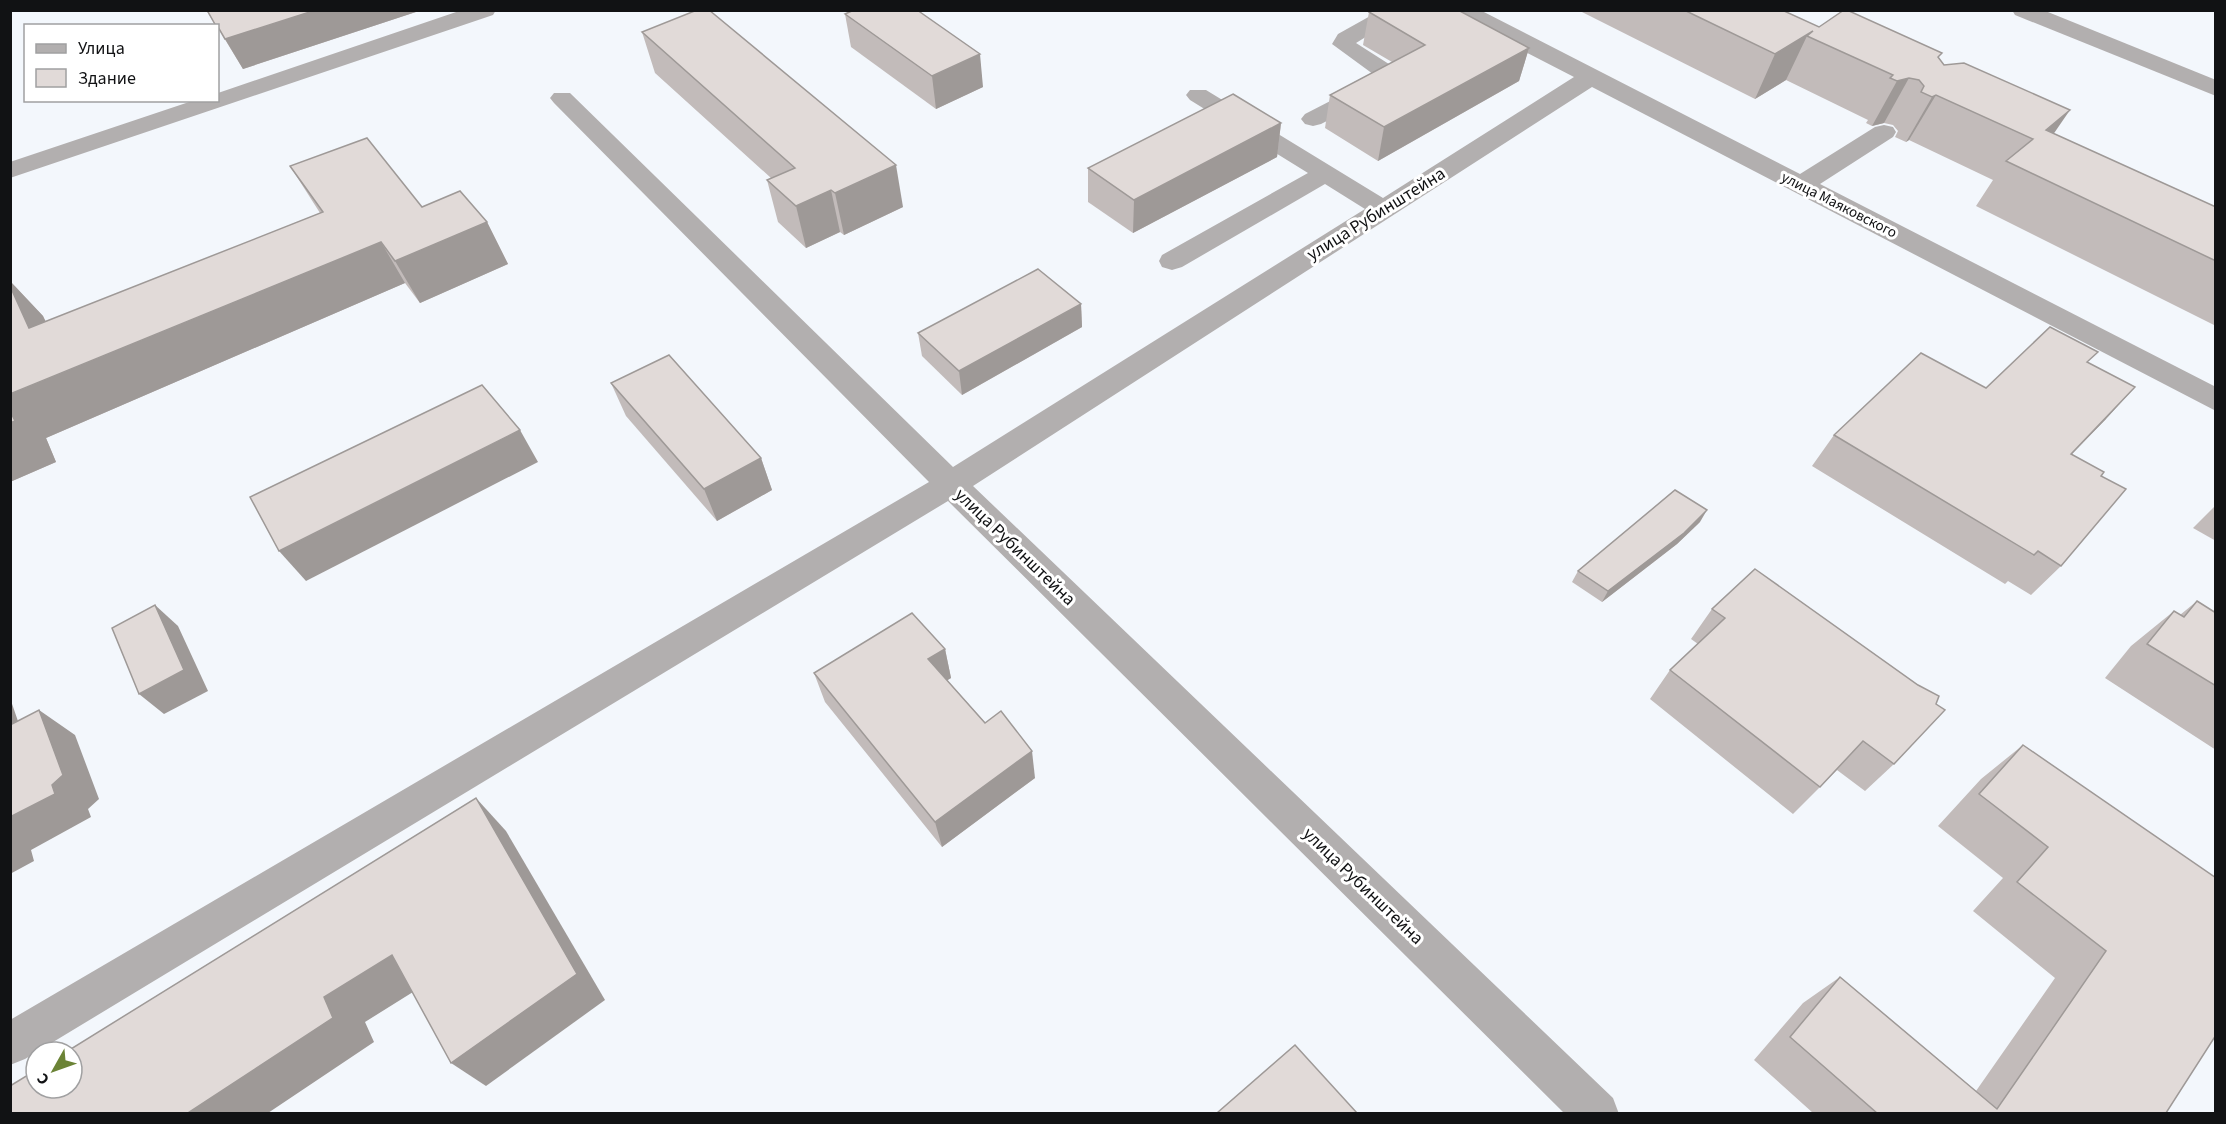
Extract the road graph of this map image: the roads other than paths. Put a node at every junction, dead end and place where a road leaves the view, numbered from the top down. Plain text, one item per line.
1 (485, 10) edge
2 (1398, 10) edge
3 (1462, 10) edge
4 (2023, 10) edge
5 (1590, 77) junction
6 (2216, 89) edge
7 (1198, 95) dead end
8 (562, 98) dead end
9 (219, 100) edge
10 (214, 102) edge
11 (1313, 118) dead end
12 (1884, 132) dead end
13 (10, 171) edge
14 (1325, 174) junction
15 (1801, 185) junction
16 (1383, 209) junction
17 (1172, 261) dead end
18 (2216, 400) edge
19 (951, 484) junction
20 (10, 1044) edge
21 (1597, 1113) edge

1 - 9 street
2 - 11 street
3 - 5 street, улица Маяковского
4 - 6 street
5 - 15 street, улица Маяковского
5 - 16 street, улица Рубинштейна
7 - 14 street
8 - 19 street
10 - 13 street
12 - 15 street
14 - 16 street
14 - 17 street
15 - 18 street, улица Маяковского
16 - 19 street, улица Рубинштейна
19 - 20 street
19 - 21 street, улица Рубинштейна

